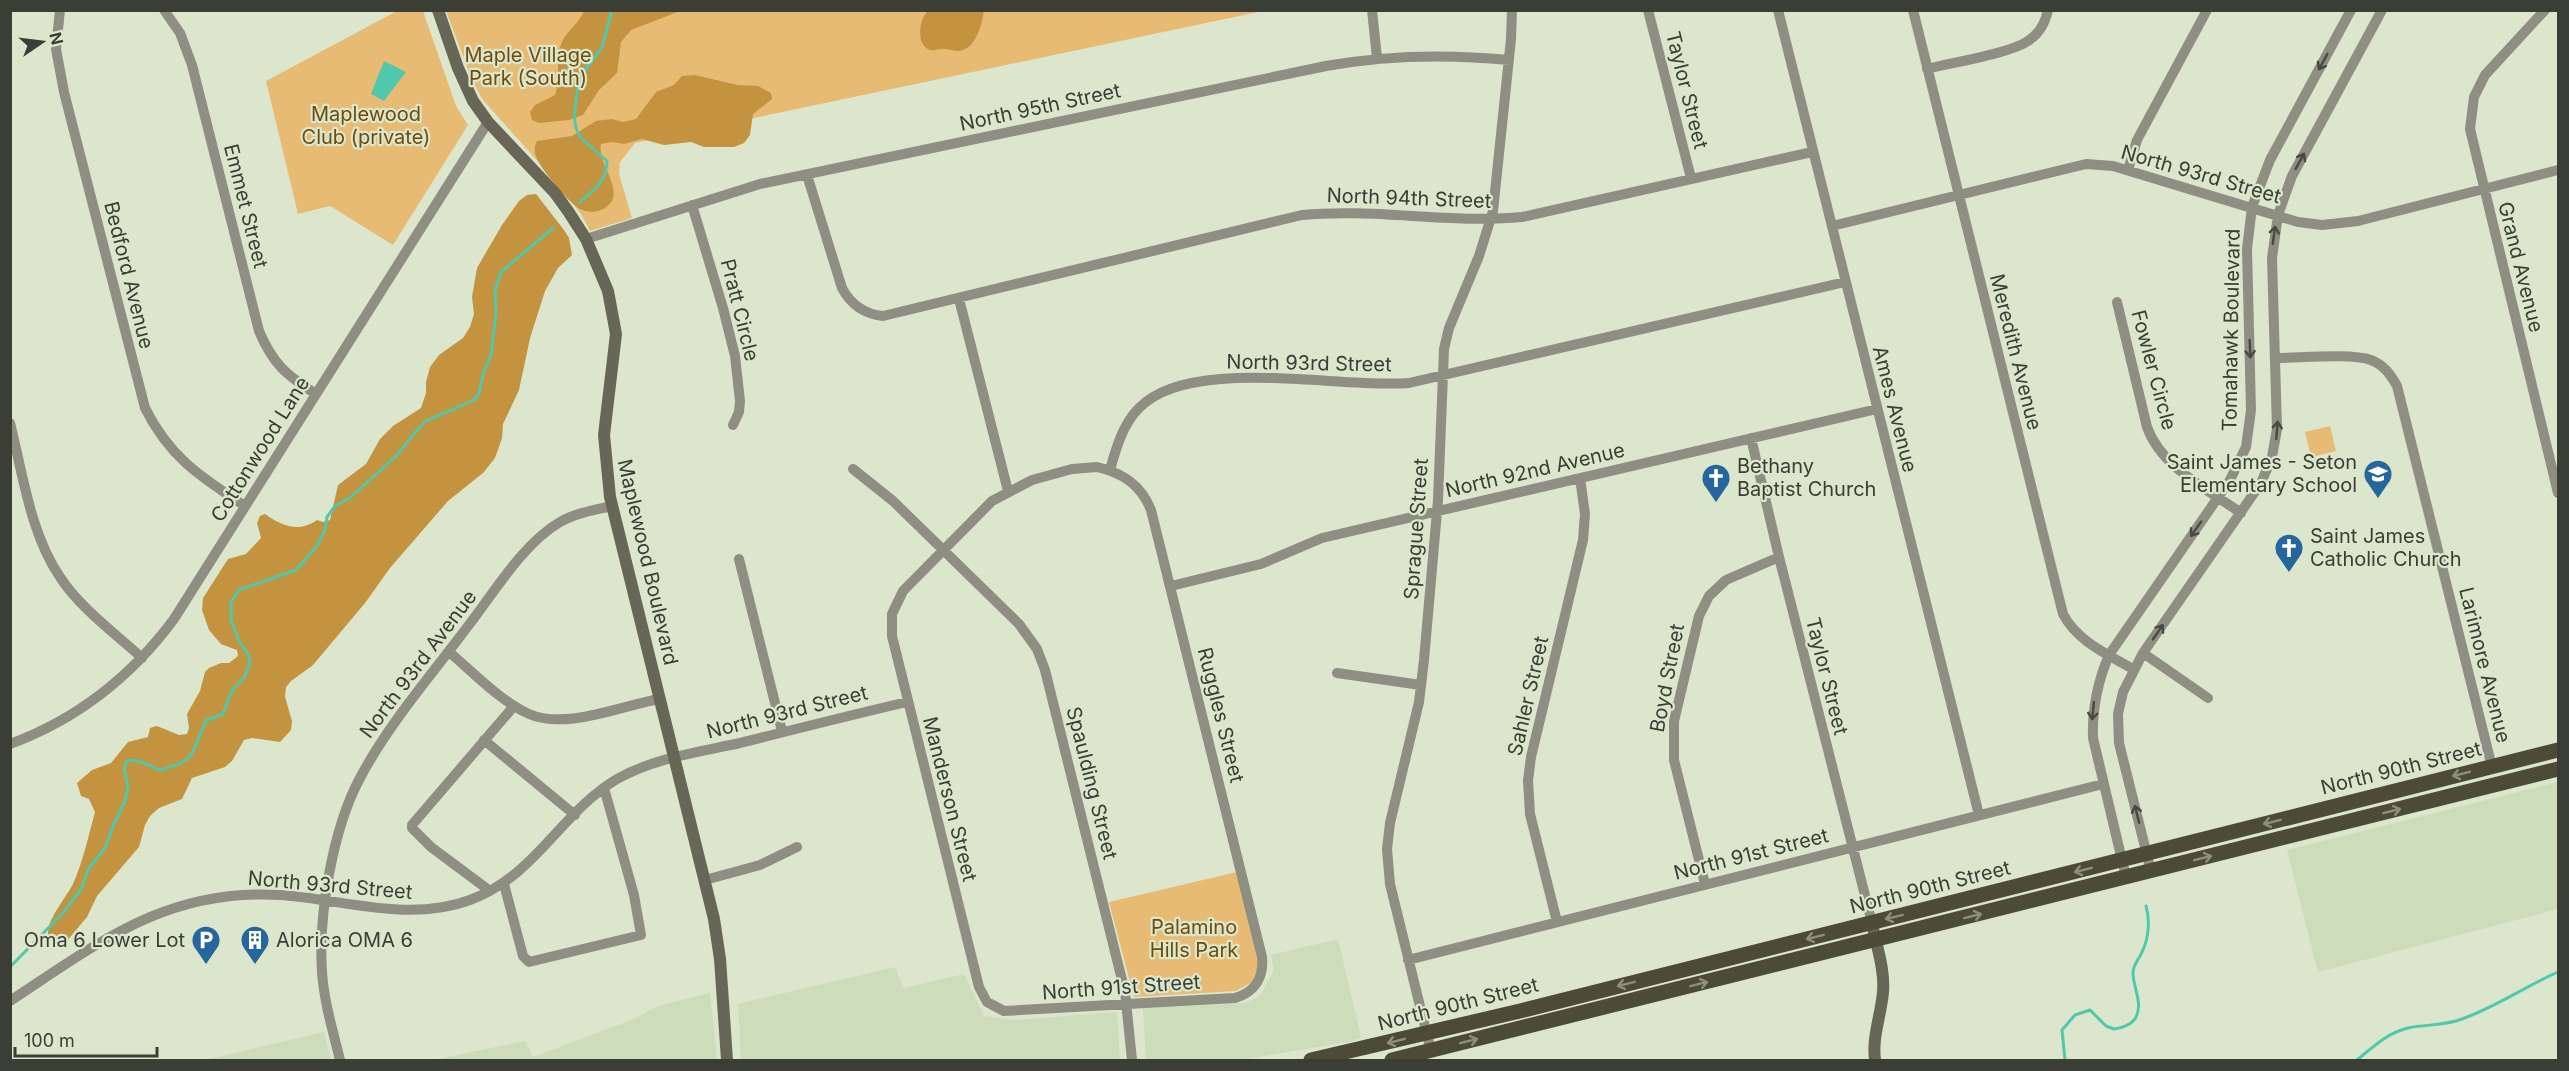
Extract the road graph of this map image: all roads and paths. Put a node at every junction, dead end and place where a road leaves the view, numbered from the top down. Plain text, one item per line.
1 (60, 10) edge
2 (164, 10) edge
3 (438, 10) edge
4 (1372, 10) edge
5 (1512, 10) edge
6 (1648, 10) edge
7 (1778, 10) edge
8 (1913, 10) edge
9 (2048, 10) edge
10 (2208, 10) edge
11 (2351, 10) edge
12 (2382, 10) edge
13 (2545, 10) edge
14 (1377, 58) junction
15 (1509, 60) junction
16 (1927, 69) junction
17 (488, 122) junction
18 (1812, 152) junction
19 (2128, 170) junction
20 (2559, 170) edge
21 (807, 175) junction
22 (1691, 178) junction
23 (2484, 189) junction
24 (1959, 195) junction
25 (692, 204) junction
26 (2252, 207) junction
27 (2278, 215) junction
28 (1490, 220) junction
29 (1832, 226) junction
30 (586, 239) junction
31 (1845, 282) junction
32 (959, 299) junction
33 (2117, 302) dead end
34 (2277, 358) junction
35 (1443, 376) junction
36 (316, 394) junction
37 (1877, 409) junction
38 (10, 423) edge
39 (733, 426) dead end
40 (1751, 438) junction
41 (853, 469) dead end
42 (1110, 470) junction
43 (1580, 478) junction
44 (1008, 491) junction
45 (2559, 493) edge
46 (2218, 497) junction
47 (246, 506) junction
48 (612, 506) junction
49 (1437, 511) junction
50 (2241, 513) junction
51 (943, 549) junction
52 (1779, 557) junction
53 (739, 559) dead end
54 (1170, 586) junction
55 (449, 652) junction
56 (2143, 653) junction
57 (2109, 655) junction
58 (142, 658) junction
59 (2133, 669) junction
60 (1337, 673) dead end
61 (1421, 685) junction
62 (2208, 698) dead end
63 (659, 699) junction
64 (907, 702) junction
65 (514, 706) junction
66 (782, 731) junction
67 (484, 740) junction
68 (10, 744) edge
69 (2559, 750) edge
70 (674, 758) junction
71 (2492, 766) junction
72 (2559, 769) edge
73 (2103, 784) junction
74 (604, 788) junction
75 (575, 815) junction
76 (1979, 815) junction
77 (797, 848) dead end
78 (1852, 848) junction
79 (2146, 854) junction
80 (2121, 860) junction
81 (2151, 871) junction
82 (2126, 877) junction
83 (705, 880) junction
84 (504, 884) junction
85 (1705, 884) junction
86 (490, 891) junction
87 (326, 901) junction
88 (1557, 921) junction
89 (1872, 923) junction
90 (1875, 940) junction
91 (1408, 960) junction
92 (1256, 986) joint
93 (10, 1001) edge
94 (987, 1002) joint
95 (1127, 1005) junction
96 (1427, 1033) junction
97 (1431, 1051) junction
98 (340, 1060) edge
99 (728, 1060) edge
100 (1132, 1060) edge
101 (1311, 1060) edge
102 (1392, 1060) edge
103 (1875, 1060) edge

1 - 47 street, Bedford Avenue
2 - 36 street, Emmet Street
3 - 17 street, Maplewood Boulevard
4 - 14 street
5 - 15 street, Sprague Street
6 - 22 street, Taylor Street
7 - 18 street, Ames Avenue
8 - 16 street, Meredith Avenue
9 - 16 street
10 - 19 street
11 -> 26 street, Tomahawk Boulevard
27 -> 12 street, Tomahawk Boulevard
13 - 23 street
14 - 15 street, North 95th Street
14 - 21 street, North 95th Street
15 - 28 street, Sprague Street
16 - 24 street, Meredith Avenue
17 - 30 street, Maplewood Boulevard
17 - 36 street, Cottonwood Lane
18 - 22 street, North 94th Street
18 - 29 street, Ames Avenue
19 - 24 street, North 93rd Street
19 - 26 street, North 93rd Street
20 - 23 street, North 93rd Street
21 - 25 street, North 95th Street
21 - 32 street, North 94th Street
22 - 28 street, North 94th Street
23 - 27 street, North 93rd Street
23 - 45 street, Grand Avenue
24 - 29 street, North 93rd Street
24 - 57 street, Meredith Avenue
25 - 30 street, North 95th Street
25 - 39 street, Pratt Circle
26 - 27 street, North 93rd Street
26 -> 46 street, Tomahawk Boulevard
34 -> 27 street, Tomahawk Boulevard
28 - 32 street, North 94th Street
28 - 35 street, Sprague Street
29 - 31 street, Ames Avenue
30 - 48 street, Maplewood Boulevard
31 - 35 street, North 93rd Street
31 - 37 street, Ames Avenue
32 - 44 street
33 - 46 street, Fowler Circle
50 -> 34 street, Tomahawk Boulevard
34 - 71 street, Larimore Avenue
35 - 42 street, North 93rd Street
35 - 49 street, Sprague Street
36 - 47 street, Cottonwood Lane
37 - 40 street, North 92nd Avenue
37 - 76 street, Ames Avenue
38 - 58 street
40 - 43 street, North 92nd Avenue
40 - 52 street, Taylor Street
41 - 51 street, Spaulding Street
42 - 44 street
42 - 54 street, Ruggles Street
43 - 49 street, North 92nd Avenue
43 - 88 street, Sahler Street
44 - 51 street
46 - 50 street, Fowler Circle
46 -> 57 street, Tomahawk Boulevard
47 - 58 street, Cottonwood Lane
48 - 55 street, North 93rd Avenue
48 - 63 street, Maplewood Boulevard
49 - 54 street, North 92nd Avenue
49 - 61 street, Sprague Street
56 -> 50 street, Tomahawk Boulevard
51 - 64 street, Manderson Street
51 - 95 street, Spaulding Street
52 - 78 street, Taylor Street
52 - 85 street, Boyd Street
53 - 66 street
54 - 92 street, Ruggles Street
55 - 65 street
55 - 87 street, North 93rd Avenue
56 - 59 street, Tomahawk Boulevard
56 - 62 street
57 - 59 street, Meredith Avenue
57 -> 73 street, Tomahawk Boulevard
58 - 68 street, Cottonwood Lane
79 -> 59 street, Tomahawk Boulevard
60 - 61 street
61 - 91 street, Sprague Street
63 - 65 street
63 - 70 street, Maplewood Boulevard
64 - 66 street, North 93rd Street
64 - 94 street, Manderson Street
65 - 67 street
66 - 70 street, North 93rd Street
67 - 75 street
67 - 86 street
69 - 71 main road, North 90th Street
70 - 74 street, North 93rd Street
70 - 83 street, Maplewood Boulevard
71 -> 79 main road, North 90th Street
81 -> 72 main road, North 90th Street
73 - 76 street, North 91st Street
73 - 80 street, Tomahawk Boulevard
74 - 75 street, North 93rd Street
74 - 84 street
75 - 84 street, North 93rd Street
76 - 78 street, North 91st Street
77 - 83 street
78 - 85 street, North 91st Street
78 - 89 street, Taylor Street
79 - 80 main road, North 90th Street
79 - 81 street, Tomahawk Boulevard
80 - 82 street, Tomahawk Boulevard
80 -> 89 main road, North 90th Street
81 - 82 main road, North 90th Street
90 -> 82 main road, North 90th Street
83 - 99 street, Maplewood Boulevard
84 - 86 street, North 93rd Street
85 - 88 street, North 91st Street
86 - 87 street, North 93rd Street
87 - 93 street, North 93rd Street
87 - 98 street
88 - 91 street, North 91st Street
89 - 90 street
89 -> 96 main road, North 90th Street
97 -> 90 main road, North 90th Street
90 - 103 street
91 - 96 street, Sprague Street
92 - 95 street, North 91st Street
94 - 95 street, North 91st Street
95 - 100 street, Spaulding Street
96 - 97 street, Sprague Street
96 -> 101 main road, North 90th Street
97 - 102 main road, North 90th Street

